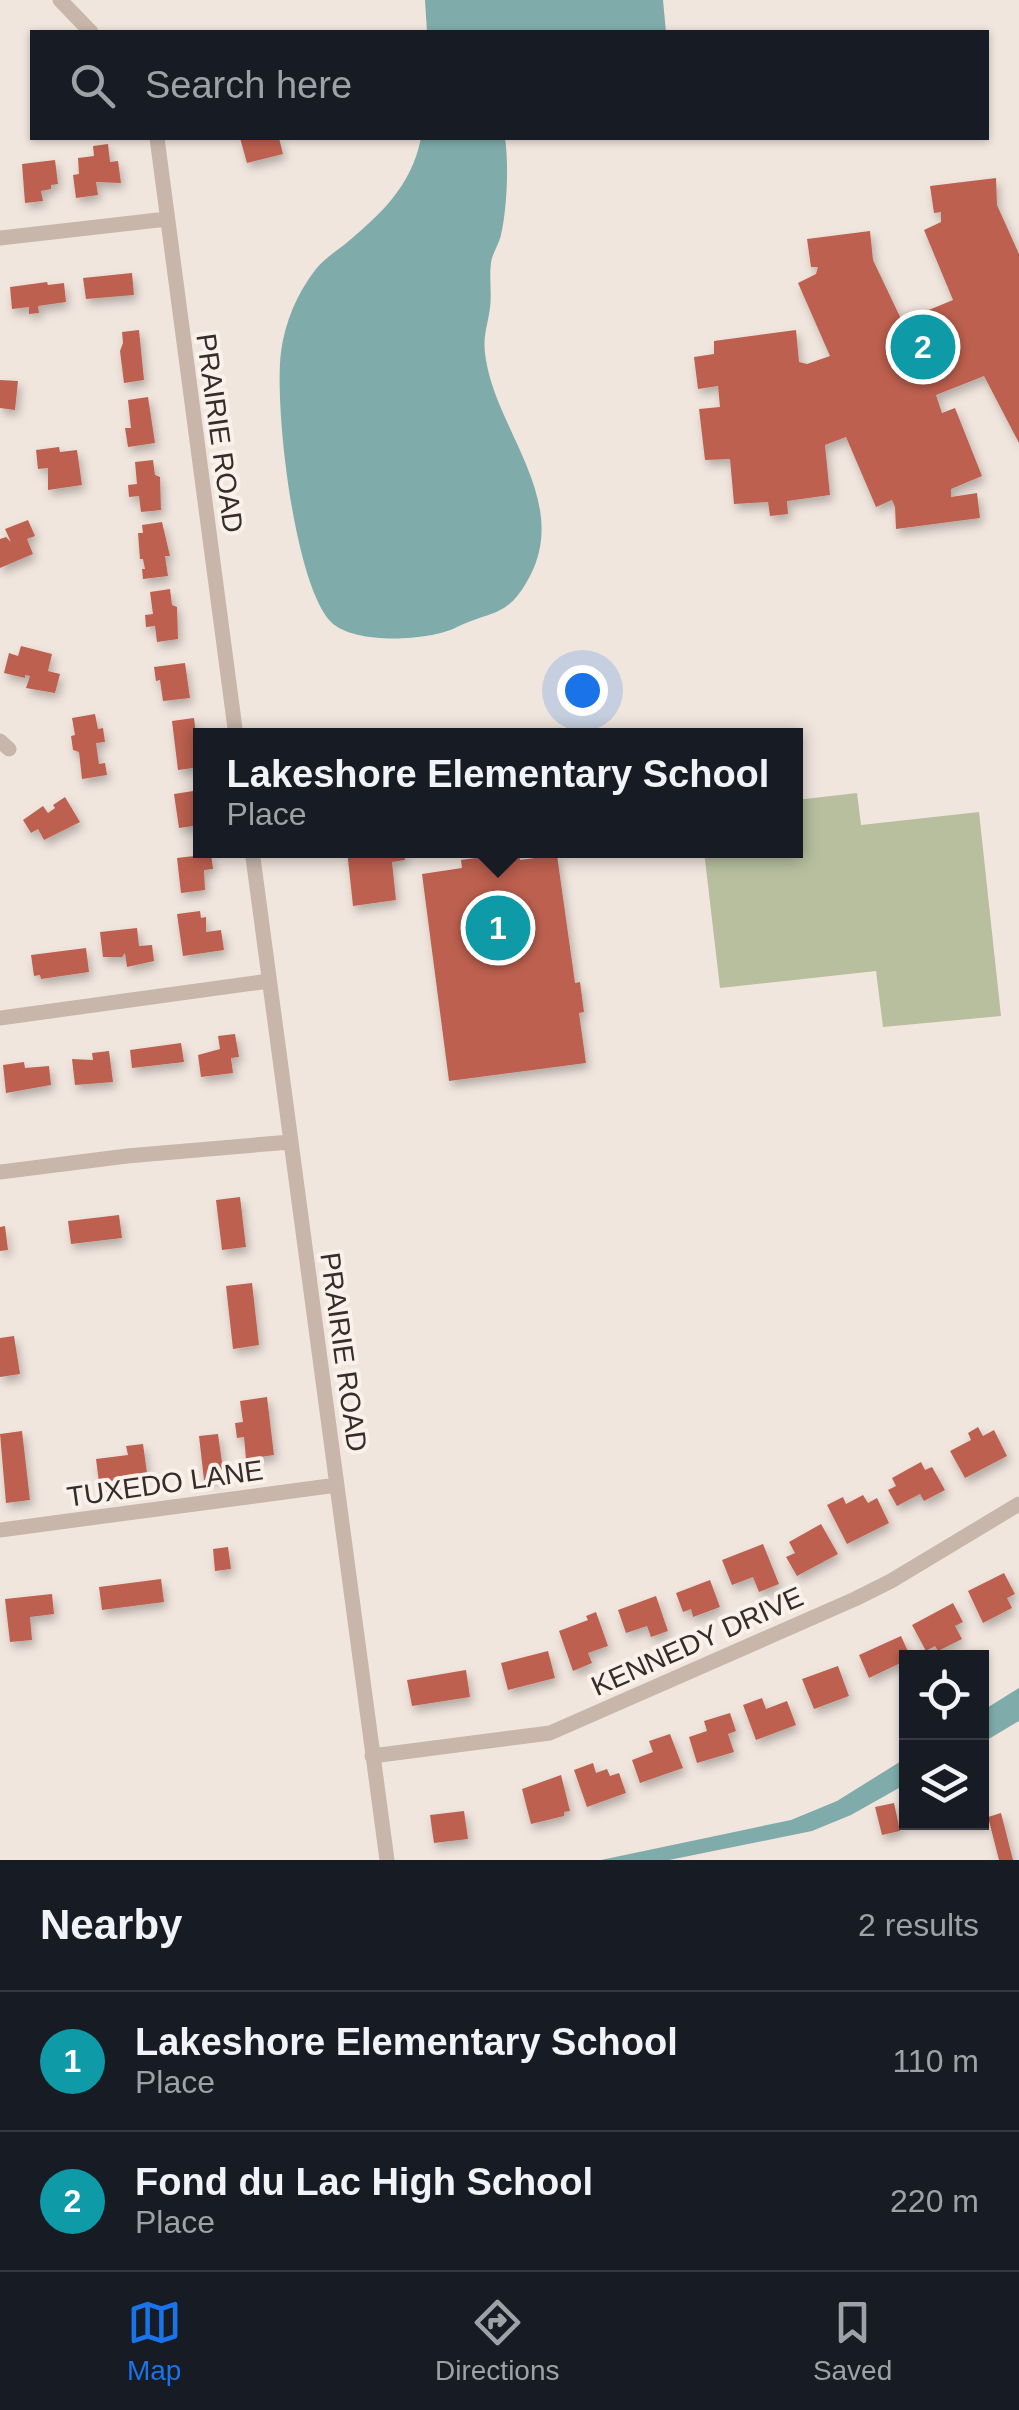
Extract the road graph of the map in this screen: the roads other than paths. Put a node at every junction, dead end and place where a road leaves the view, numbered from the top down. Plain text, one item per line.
1 (60, 0) edge
2 (89, 30) edge
3 (156, 140) edge
4 (167, 219) junction
5 (0, 238) edge
6 (235, 728) edge
7 (253, 858) edge
8 (269, 981) junction
9 (0, 1018) edge
10 (290, 1142) junction
11 (0, 1172) edge
12 (337, 1486) junction
13 (1019, 1504) edge
14 (0, 1530) edge
15 (372, 1756) junction
16 (387, 1860) edge

1 - 2 street
3 - 4 street, PRAIRIE ROAD
4 - 5 street
4 - 6 street, PRAIRIE ROAD
7 - 8 street, PRAIRIE ROAD
8 - 9 street
8 - 10 street, PRAIRIE ROAD
10 - 11 street
10 - 12 street, PRAIRIE ROAD
12 - 14 street, TUXEDO LANE
12 - 15 street, PRAIRIE ROAD
13 - 15 street, KENNEDY DRIVE
15 - 16 street, PRAIRIE ROAD

